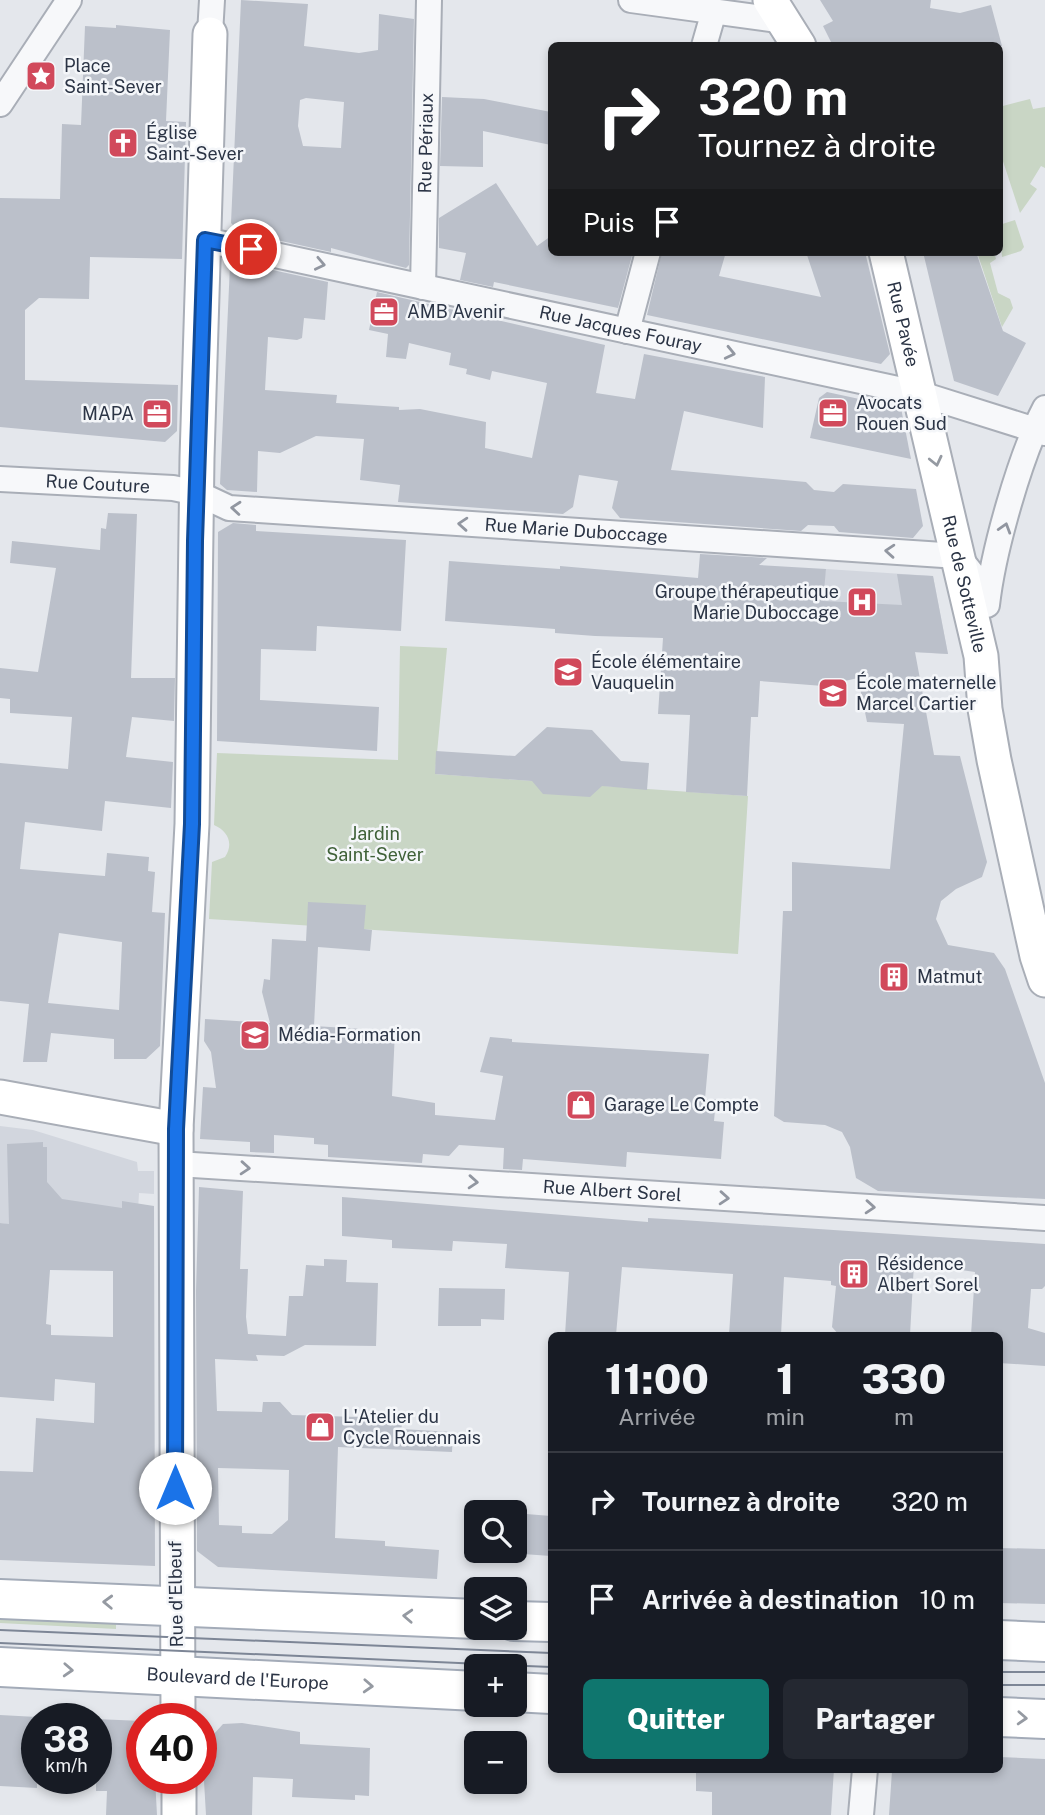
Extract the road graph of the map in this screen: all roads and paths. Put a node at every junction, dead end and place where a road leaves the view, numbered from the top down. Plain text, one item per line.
1 (212, 0) edge
2 (429, 0) edge
3 (631, 0) edge
4 (70, 1) edge
5 (714, 11) junction
6 (785, 22) edge
7 (210, 34) joint
8 (705, 42) edge
9 (0, 104) edge
10 (205, 240) junction
11 (647, 256) edge
12 (887, 256) edge
13 (424, 287) junction
14 (627, 331) junction
15 (921, 394) junction
16 (1041, 424) edge
17 (0, 479) edge
18 (197, 493) junction
19 (958, 556) junction
20 (988, 594) junction
21 (981, 656) junction
22 (1045, 980) edge
23 (0, 1097) edge
24 (176, 1129) junction
25 (177, 1164) junction
26 (1045, 1218) edge
27 (0, 1599) edge
28 (177, 1605) junction
29 (464, 1618) edge
30 (527, 1621) edge
31 (548, 1622) edge
32 (1003, 1640) edge
33 (1045, 1642) edge
34 (0, 1667) edge
35 (177, 1675) junction
36 (464, 1690) edge
37 (527, 1693) edge
38 (548, 1694) edge
39 (178, 1703) edge
40 (1003, 1717) edge
41 (1045, 1719) edge
42 (865, 1773) edge
43 (178, 1794) edge
44 (179, 1815) edge
45 (861, 1815) edge

1 - 7 street, Rue d'Elbeuf
2 - 13 street, Rue Périaux
3 - 5 street
4 - 9 street
5 - 6 street
5 - 8 street
7 - 10 street, Rue d'Elbeuf
10 -> 13 street, Rue Jacques Fouray
10 - 18 street, Rue d'Elbeuf
11 - 14 street
12 - 15 street, Rue Pavée
13 - 14 street, Rue Jacques Fouray
14 -> 15 street, Rue Jacques Fouray
15 - 16 street, Rue Jacques Fouray
15 -> 19 street, Rue de Sotteville
20 -> 16 street
17 - 18 street, Rue Couture
19 -> 18 street, Rue Marie Duboccage
18 - 24 street, Rue d'Elbeuf
19 - 20 street
19 - 21 street, Rue de Sotteville
20 - 21 street
21 - 22 street, Rue de Sotteville
23 - 24 street
24 - 25 street, Rue d'Elbeuf
25 -> 26 street, Rue Albert Sorel
25 - 28 street, Rue d'Elbeuf
28 -> 27 main road
29 -> 28 main road
28 - 35 street, Rue d'Elbeuf
30 - 31 main road
32 - 33 main road
34 -> 35 main road, Boulevard de l'Europe
35 -> 36 main road, Boulevard de l'Europe
35 - 39 street, Rue d'Elbeuf
37 - 38 main road
40 -> 41 main road
42 - 45 street
43 - 44 street

